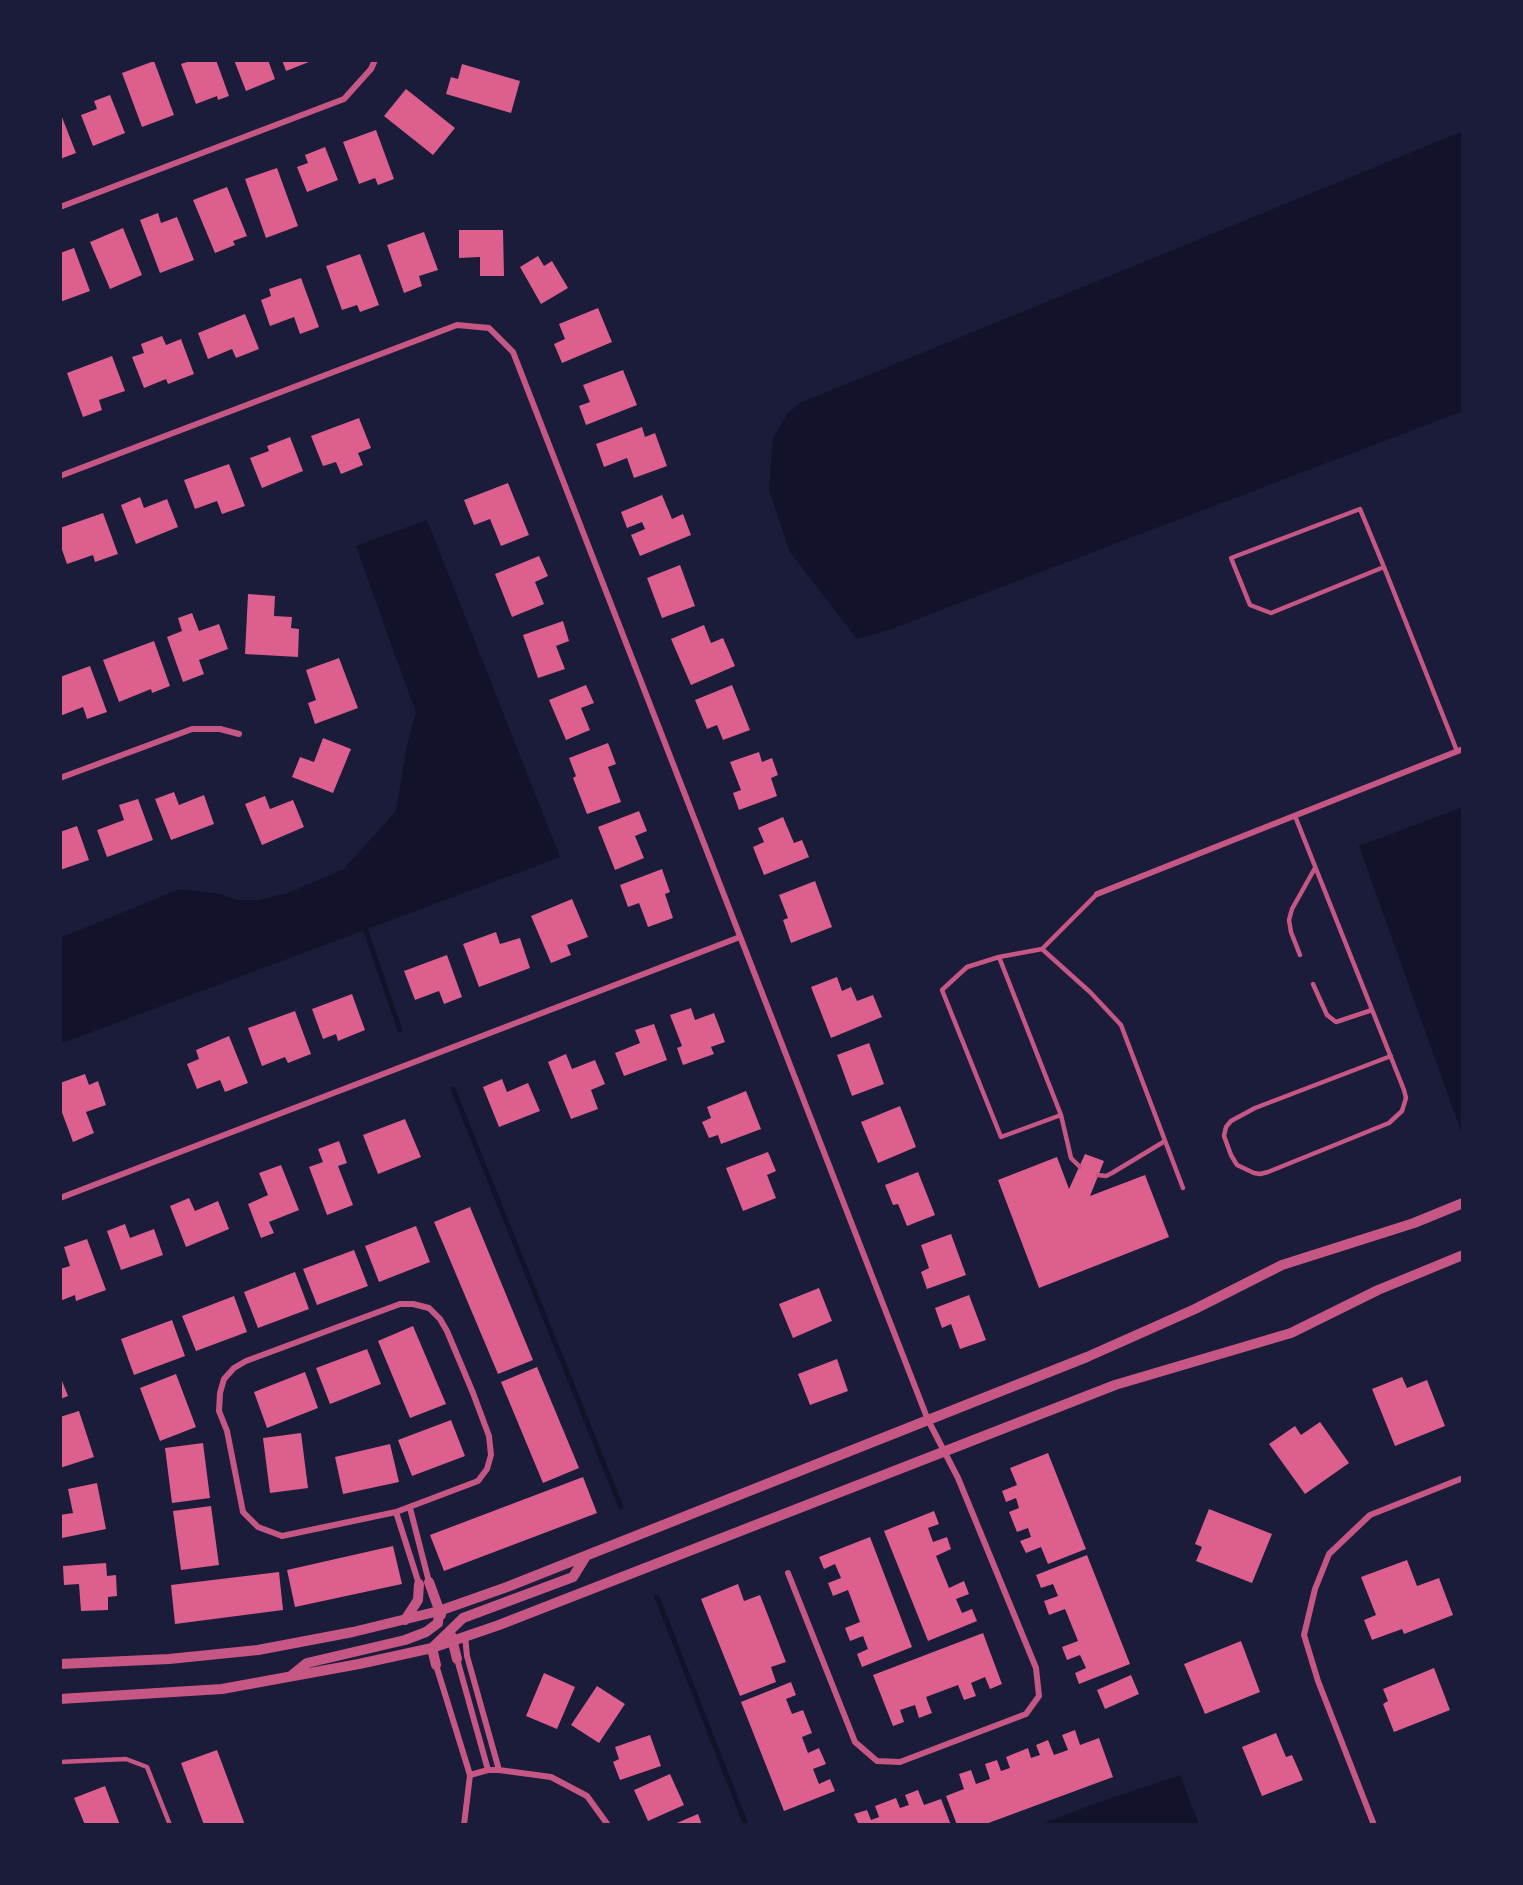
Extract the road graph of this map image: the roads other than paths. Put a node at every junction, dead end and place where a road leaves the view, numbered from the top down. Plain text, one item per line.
1 (375, 60) edge
2 (60, 207) edge
3 (60, 476) edge
4 (1384, 567) junction
5 (239, 734) dead end
6 (1460, 750) edge
7 (60, 778) edge
8 (1294, 816) junction
9 (1315, 868) junction
10 (1097, 894) joint
11 (740, 937) junction
12 (1042, 950) junction
13 (1300, 955) dead end
14 (999, 957) junction
15 (1312, 984) dead end
16 (1372, 1010) junction
17 (1391, 1056) junction
18 (1061, 1115) junction
19 (1165, 1141) junction
20 (1080, 1167) dead end
21 (1098, 1175) dead end
22 (1183, 1188) dead end
23 (60, 1198) edge
24 (1463, 1203) edge
25 (1463, 1255) edge
26 (928, 1420) junction
27 (945, 1451) junction
28 (1463, 1478) edge
29 (410, 1508) junction
30 (396, 1512) junction
31 (586, 1556) junction
32 (788, 1573) dead end
33 (424, 1583) junction
34 (439, 1611) junction
35 (405, 1620) junction
36 (451, 1636) junction
37 (465, 1636) junction
38 (432, 1648) junction
39 (458, 1659) joint
40 (60, 1664) edge
41 (436, 1665) joint
42 (289, 1678) junction
43 (60, 1699) edge
44 (60, 1762) edge
45 (488, 1770) junction
46 (499, 1770) junction
47 (470, 1775) junction
48 (170, 1825) edge
49 (464, 1825) edge
50 (608, 1825) edge
51 (1374, 1825) edge

1 - 2 street
3 - 11 street
4 - 4 lane
4 - 6 lane
5 - 7 street
6 - 8 street
8 - 9 lane
8 - 10 street
9 - 13 lane
9 - 16 lane
10 - 12 lane
11 - 23 street
11 - 26 street
12 - 14 lane
12 - 19 lane
14 - 18 lane
14 - 18 lane
15 - 16 lane
16 - 17 lane
17 - 17 lane
18 - 20 lane
19 - 21 lane
19 - 22 lane
24 - 26 street
25 - 27 street
26 - 27 street
26 - 31 street
27 - 32 street
27 - 37 street
28 - 51 street
29 - 30 street
29 - 30 street
29 - 33 street
30 - 33 street
31 - 34 street
31 - 36 street
33 - 34 street
33 - 35 street
34 - 35 street
34 - 36 street
34 - 42 street
35 - 40 street
36 - 37 street
36 - 38 street
36 - 39 street
37 - 46 street
38 - 41 street
38 - 42 street
39 - 45 street
41 - 47 street
42 - 43 street
44 - 48 lane
45 - 46 street
45 - 47 street
46 - 50 street
47 - 49 street

